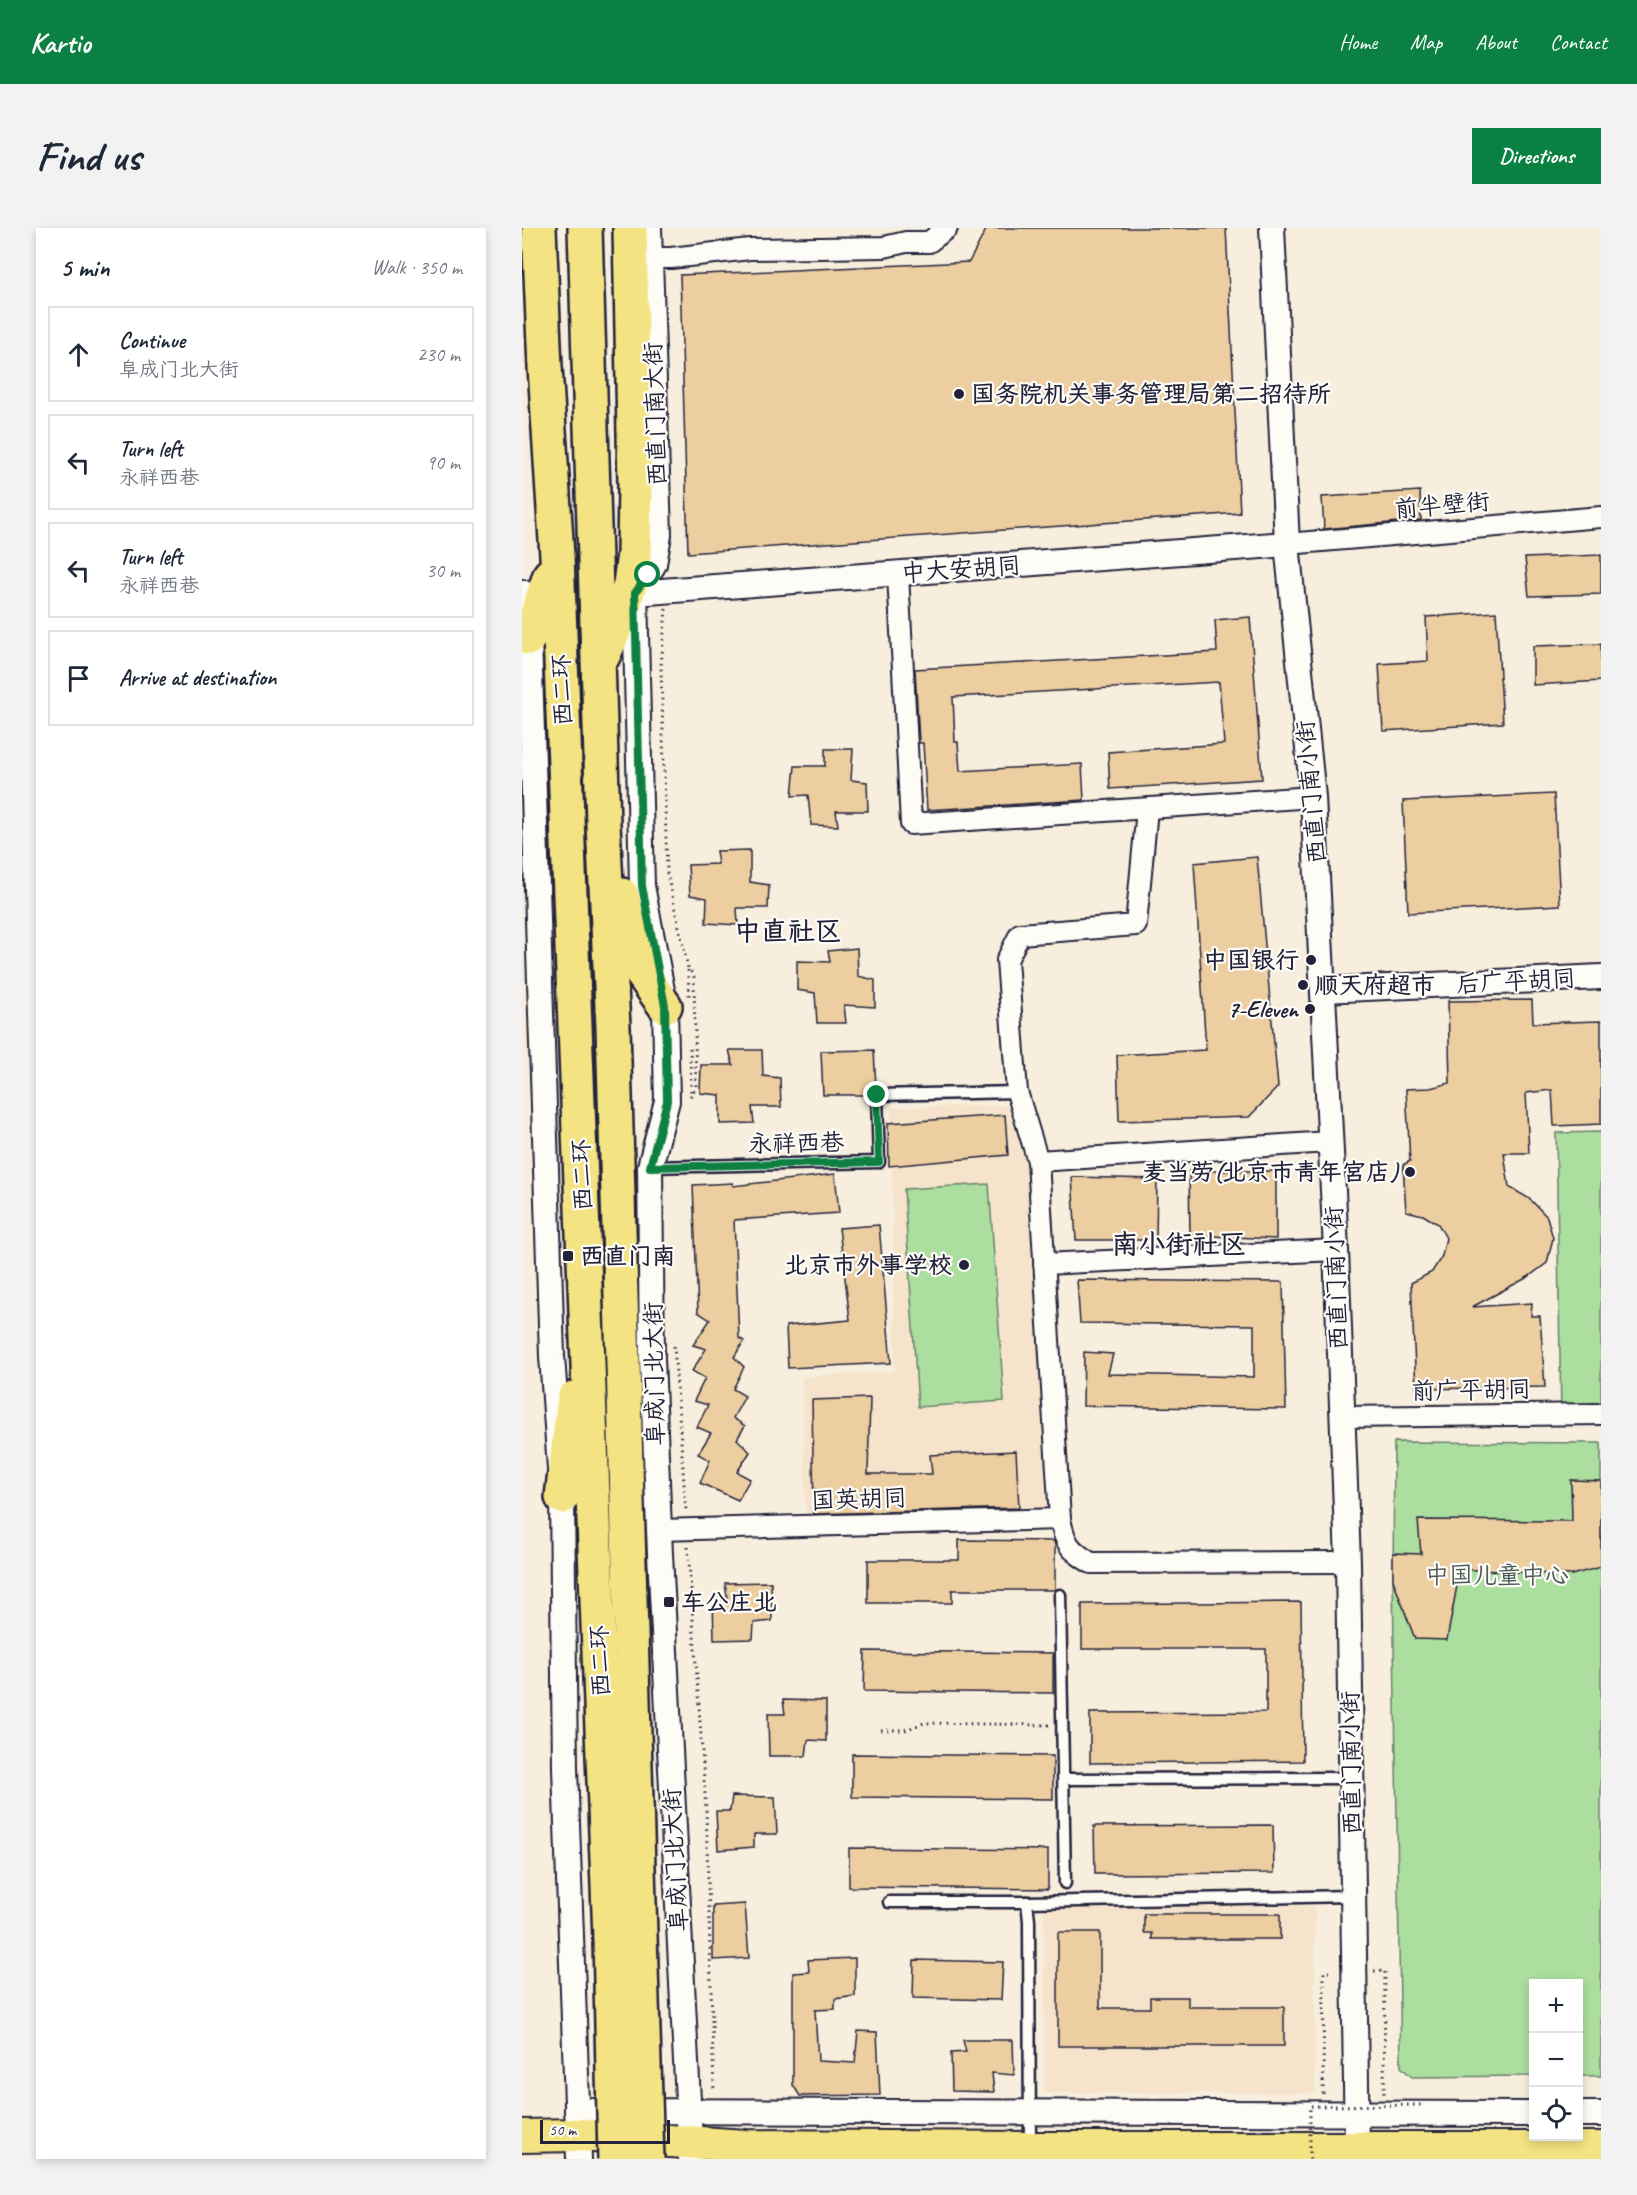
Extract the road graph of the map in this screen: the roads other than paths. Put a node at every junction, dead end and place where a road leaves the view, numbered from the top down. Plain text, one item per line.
1 (539, 228) edge
2 (585, 228) edge
3 (630, 228) edge
4 (649, 228) edge
5 (947, 228) edge
6 (1272, 228) edge
7 (650, 258) junction
8 (1601, 517) edge
9 (1287, 544) junction
10 (557, 556) junction
11 (898, 574) junction
12 (522, 592) edge
13 (629, 601) junction
14 (525, 640) edge
15 (600, 676) junction
16 (1313, 797) junction
17 (1147, 809) junction
18 (603, 824) junction
19 (1601, 977) edge
20 (1323, 990) junction
21 (677, 1013) junction
22 (1017, 1092) junction
23 (1329, 1142) junction
24 (1038, 1161) junction
25 (650, 1167) junction
26 (1336, 1250) junction
27 (1044, 1264) junction
28 (586, 1295) junction
29 (1601, 1414) edge
30 (1341, 1417) junction
31 (562, 1497) junction
32 (1060, 1519) junction
33 (659, 1530) junction
34 (1348, 1562) junction
35 (1060, 1595) dead end
36 (1351, 1778) junction
37 (1064, 1779) junction
38 (1065, 1883) dead end
39 (1353, 1896) junction
40 (889, 1902) dead end
41 (1027, 1902) junction
42 (625, 1936) junction
43 (688, 2111) junction
44 (1029, 2112) junction
45 (1356, 2114) junction
46 (1529, 2114) edge
47 (1583, 2114) edge
48 (1601, 2114) edge
49 (578, 2135) edge
50 (522, 2136) edge
51 (1030, 2148) junction
52 (1601, 2148) edge
53 (690, 2151) edge
54 (1357, 2156) edge
55 (615, 2159) edge
56 (647, 2159) edge

1 - 10 highway, 西二环
2 - 15 highway, 西二环
3 - 13 highway
4 - 7 street, 西直门南大街
5 - 7 street
6 - 9 street, 西直门南小街
7 - 13 street, 西直门南大街
8 - 9 street, 前半壁街
9 - 11 street, 中大安胡同
9 - 16 street, 西直门南小街
10 - 14 highway
10 - 28 highway, 西二环
11 - 13 street, 中大安胡同
11 - 17 street
12 - 14 street
13 - 15 highway
13 - 21 street, 阜成门北大街
14 - 31 street
15 - 18 highway, 西二环
16 - 17 street
16 - 20 street, 西直门南小街
17 - 22 street
18 - 21 highway
18 - 42 highway, 西二环
19 - 20 street, 后广平胡同
20 - 23 street, 西直门南小街
21 - 25 street, 阜成门北大街
22 - 24 street
22 - 25 lane, 永祥西巷
23 - 24 street
23 - 26 street, 西直门南小街
24 - 27 street
25 - 33 street, 阜成门北大街
26 - 27 street
26 - 30 street, 西直门南小街
27 - 32 street
28 - 31 highway
28 - 42 highway, 西二环
29 - 30 street, 前广平胡同
30 - 34 street, 西直门南小街
31 - 49 street
32 - 33 street, 国英胡同
32 - 34 street
33 - 43 street, 阜成门北大街
34 - 36 street, 西直门南小街
35 - 37 lane
36 - 37 lane
36 - 39 street, 西直门南小街
37 - 38 lane
39 - 41 lane
39 - 45 street, 西直门南小街
40 - 41 lane
41 - 44 lane
42 - 55 highway, 西二环, bridge
42 - 56 highway, 西二环, bridge
43 - 44 street
43 - 49 street
43 - 53 street, 阜成门北大街
44 - 45 street
44 - 51 lane
45 - 46 street
45 - 54 street, 西直门南小街
47 - 48 street
49 - 50 main road
49 - 53 main road
51 - 53 main road
51 - 54 main road
52 - 54 main road

